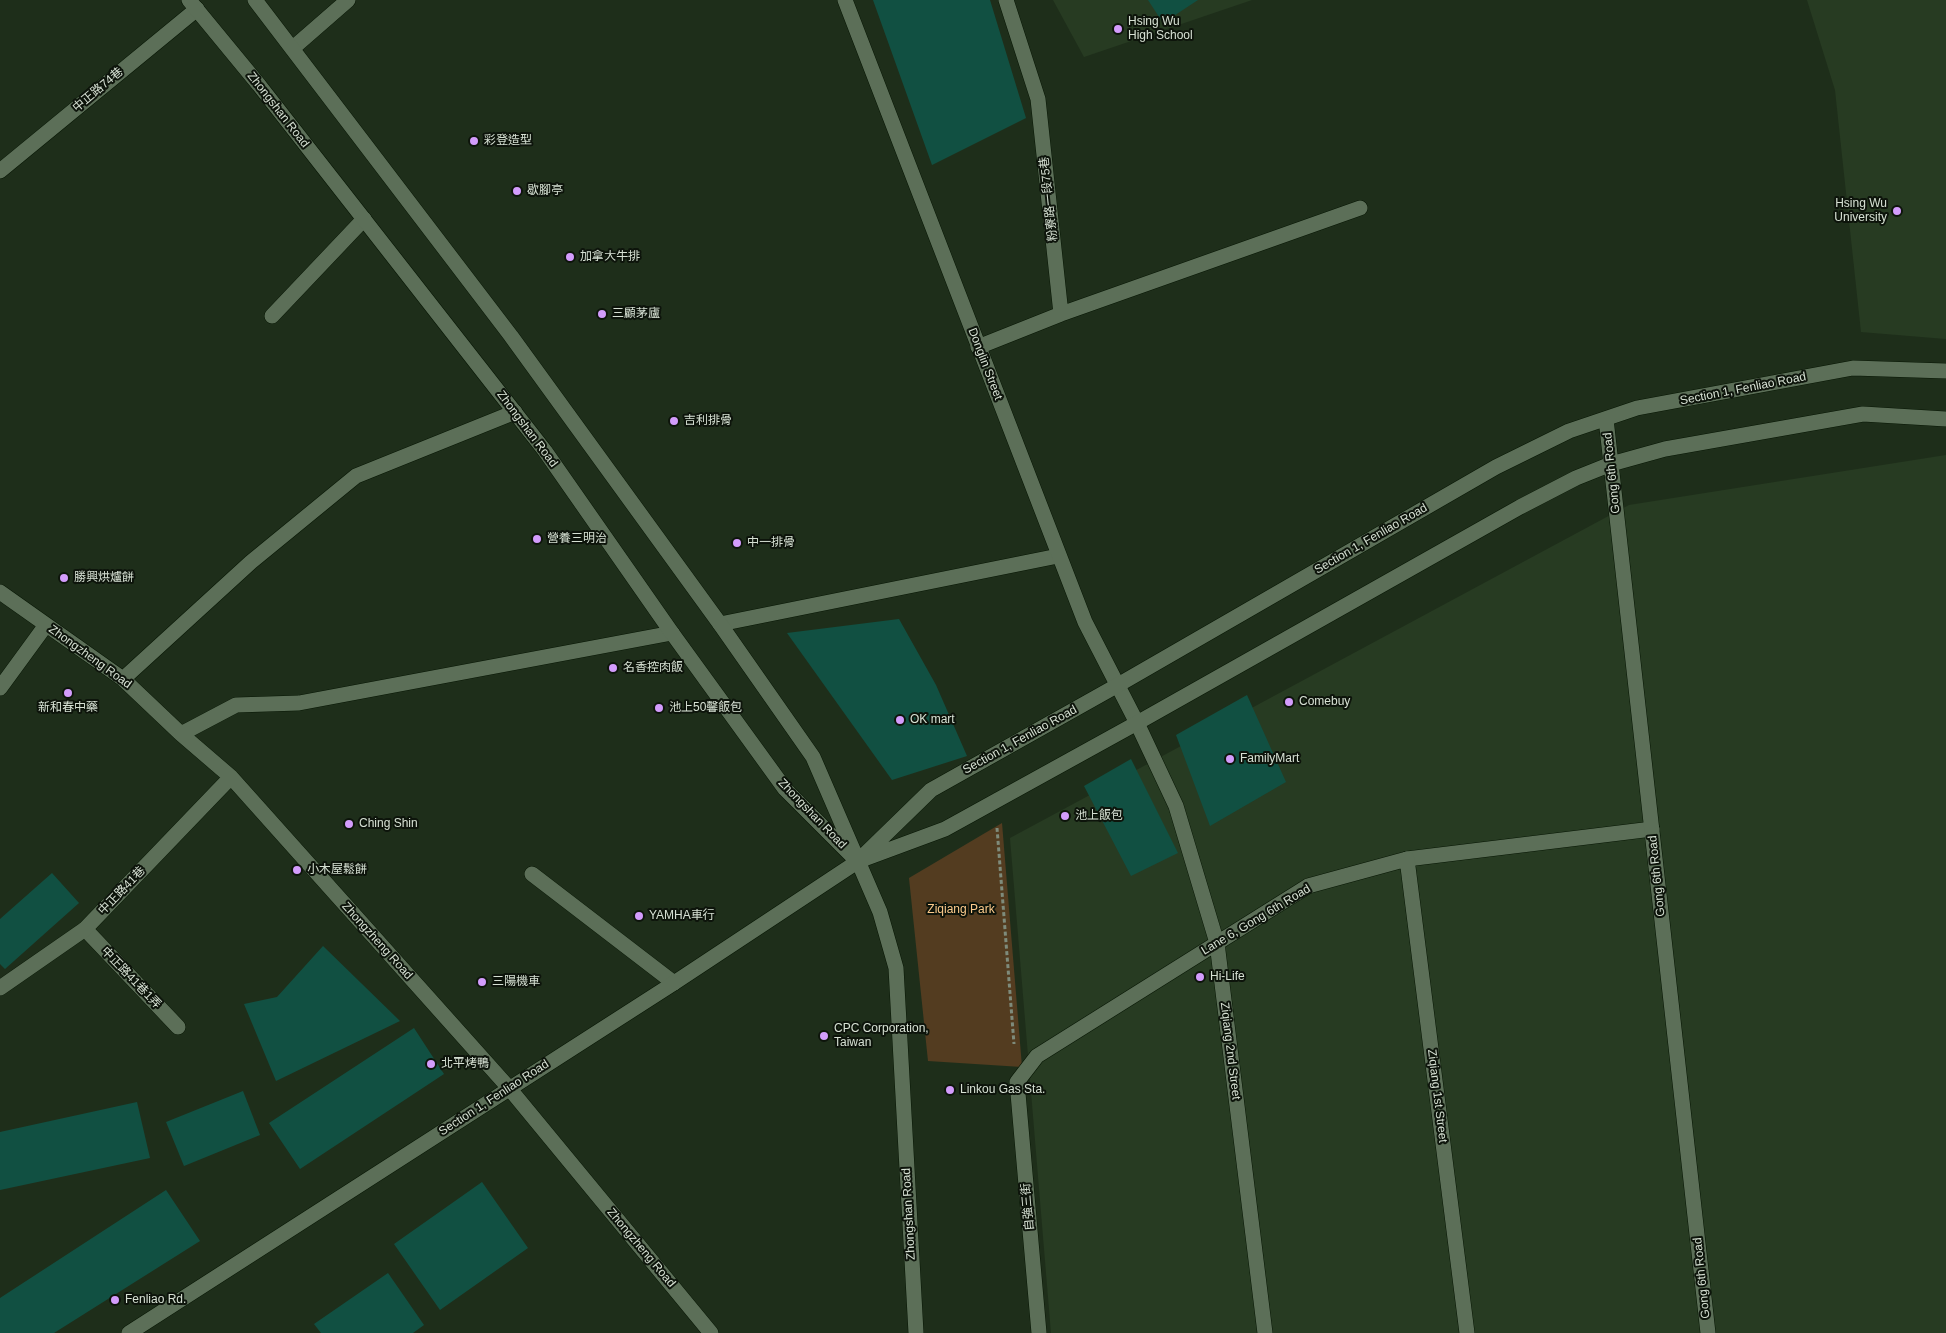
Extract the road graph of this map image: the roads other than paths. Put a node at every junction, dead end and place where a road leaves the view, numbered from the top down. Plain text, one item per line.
1 (255, 0) edge
2 (348, 0) edge
3 (845, 0) edge
4 (1006, 0) edge
5 (193, 4) edge
6 (293, 48) junction
7 (0, 171) edge
8 (1360, 208) dead end
9 (364, 219) junction
10 (1061, 314) junction
11 (272, 316) dead end
12 (978, 347) junction
13 (1946, 371) edge
14 (515, 412) junction
15 (1606, 419) junction
16 (1946, 419) edge
17 (1611, 464) junction
18 (1058, 556) junction
19 (0, 592) edge
20 (720, 624) junction
21 (46, 625) junction
22 (672, 633) junction
23 (123, 678) junction
24 (1118, 685) junction
25 (0, 688) edge
26 (1137, 723) junction
27 (181, 734) junction
28 (231, 777) junction
29 (1652, 829) junction
30 (1407, 859) junction
31 (858, 862) junction
32 (532, 874) dead end
33 (85, 929) junction
34 (1217, 943) junction
35 (674, 983) junction
36 (0, 988) edge
37 (178, 1027) dead end
38 (1017, 1082) joint
39 (509, 1088) junction
40 (129, 1333) edge
41 (711, 1333) edge
42 (916, 1333) edge
43 (1038, 1333) edge
44 (1265, 1333) edge
45 (1467, 1333) edge
46 (1708, 1333) edge

1 - 6 street, Zhongshan Road
2 - 6 street
3 - 12 street, Donglin Street
4 - 10 street, 粉寮路一段75巷
5 - 7 street, 中正路74巷
5 - 9 street, Zhongshan Road
6 - 20 street, Zhongshan Road
8 - 10 street
9 - 11 street
9 - 14 street, Zhongshan Road
10 - 12 street
12 - 18 street, Donglin Street
13 - 15 street, Section 1, Fenliao Road
14 - 22 street, Zhongshan Road
14 - 23 street
15 - 17 street, Gong 6th Road
15 - 24 street, Section 1, Fenliao Road
16 - 17 street, Section 1, Fenliao Road
17 - 26 street, Section 1, Fenliao Road
17 - 29 street, Gong 6th Road
18 - 20 street
18 - 24 street, Donglin Street
19 - 21 street, Zhongzheng Road
20 - 31 street, Zhongshan Road
21 - 23 street, Zhongzheng Road
21 - 25 street
22 - 27 street
22 - 31 street, Zhongshan Road
23 - 27 street, Zhongzheng Road
24 - 26 street, Donglin Street
24 - 31 street, Section 1, Fenliao Road
26 - 31 street, Section 1, Fenliao Road
26 - 34 street, Ziqiang 2nd Street
27 - 28 street, Zhongzheng Road
28 - 33 street, 中正路41巷
28 - 39 street, Zhongzheng Road
29 - 30 street, Lane 6, Gong 6th Road
29 - 46 street, Gong 6th Road
30 - 34 street, Lane 6, Gong 6th Road
30 - 45 street, Ziqiang 1st Street
31 - 35 street, Section 1, Fenliao Road
31 - 42 street, Zhongshan Road
32 - 35 street
33 - 36 street, 中正路41巷
33 - 37 street, 中正路41巷1弄
34 - 38 street, Lane 6, Gong 6th Road
34 - 44 street, Ziqiang 2nd Street
35 - 39 street, Section 1, Fenliao Road
38 - 43 street, 自強三街
39 - 40 street, Section 1, Fenliao Road
39 - 41 street, Zhongzheng Road

